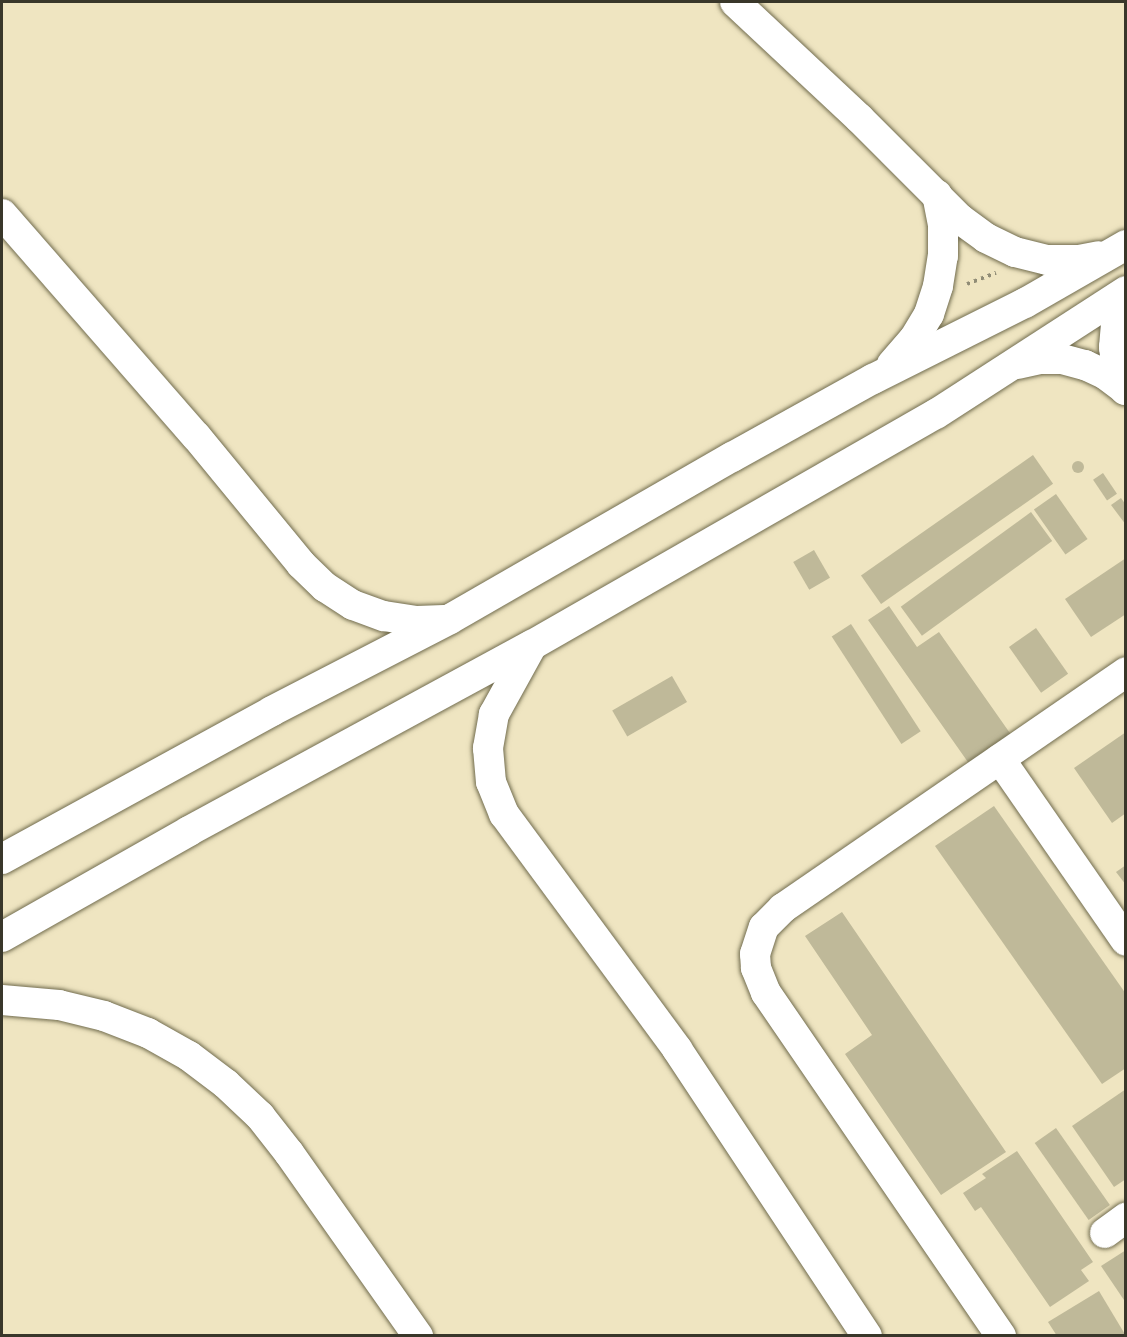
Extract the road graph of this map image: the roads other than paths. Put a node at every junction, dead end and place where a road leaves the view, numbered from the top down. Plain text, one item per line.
1 (735, 2) edge
2 (937, 195) junction
3 (2, 214) edge
4 (1118, 249) edge
5 (1125, 291) edge
6 (1125, 300) edge
7 (1015, 364) junction
8 (873, 379) junction
9 (1125, 390) edge
10 (450, 620) junction
11 (532, 645) junction
12 (1125, 672) edge
13 (1000, 759) junction
14 (2, 859) edge
15 (2, 937) edge
16 (1125, 941) edge
17 (2, 1000) edge
18 (824, 1273) junction
19 (418, 1335) edge
20 (850, 1335) edge
21 (867, 1335) edge
22 (1001, 1335) edge

1 - 2 street
2 - 4 street
2 - 8 street
3 - 10 street
4 - 8 street
5 - 7 street
6 - 9 street
7 - 9 street
7 - 11 street
8 - 10 street
10 - 14 street
11 - 15 street
11 - 18 street
12 - 13 street
13 - 16 street
13 - 22 street
17 - 19 street
18 - 20 street
18 - 21 street

